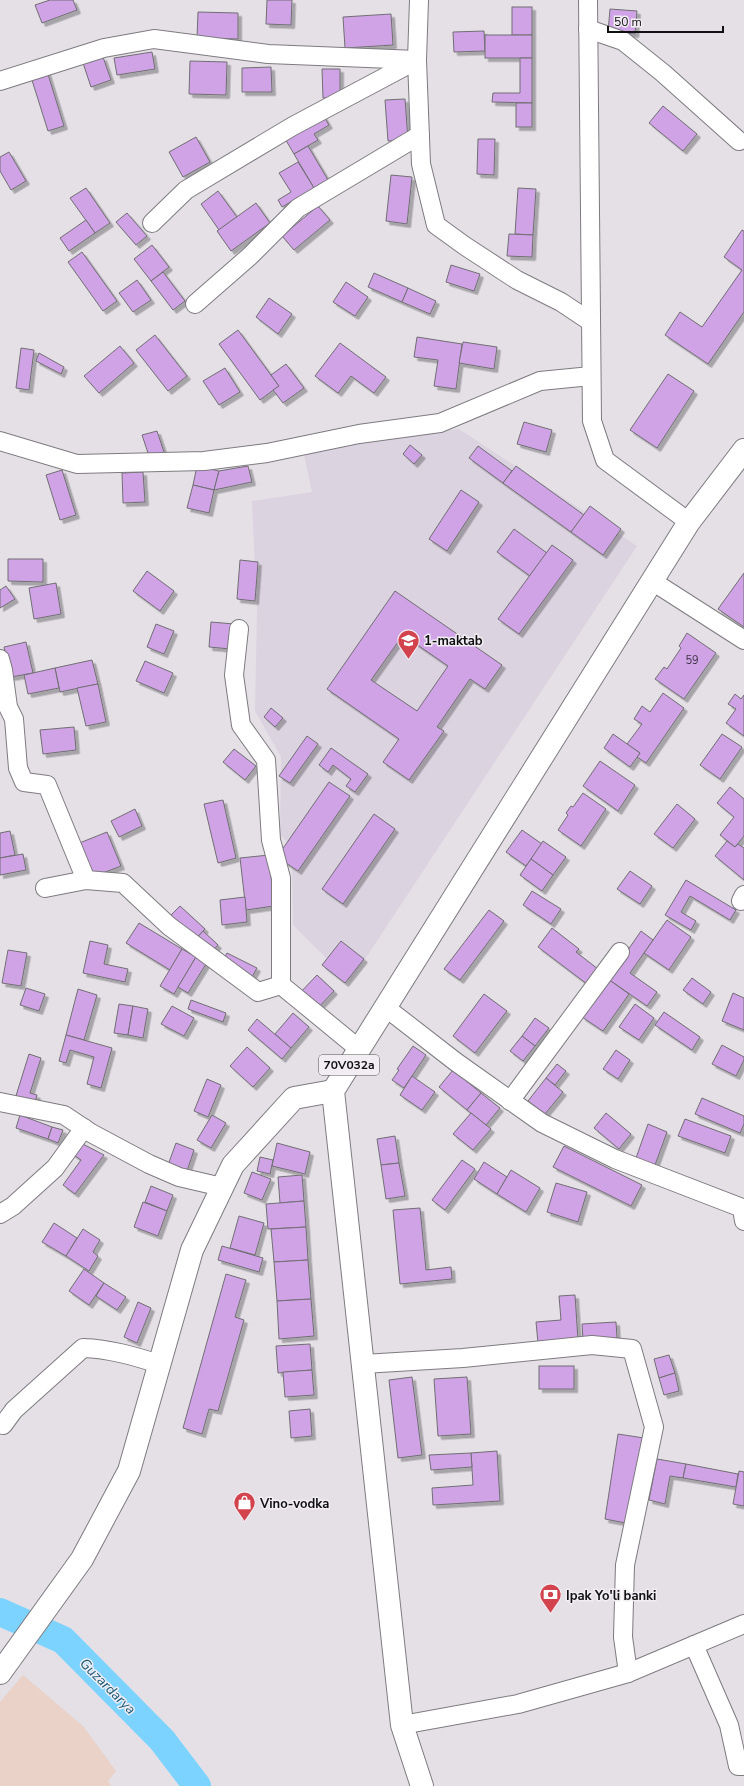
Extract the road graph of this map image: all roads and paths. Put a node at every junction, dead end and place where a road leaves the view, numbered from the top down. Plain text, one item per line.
1 (419, 0) edge
2 (588, 0) edge
3 (588, 29) junction
4 (417, 60) junction
5 (0, 81) edge
6 (420, 135) junction
7 (739, 141) dead end
8 (152, 223) dead end
9 (196, 304) dead end
10 (591, 322) junction
11 (591, 376) junction
12 (0, 441) edge
13 (744, 450) edge
14 (689, 522) junction
15 (652, 581) junction
16 (239, 629) dead end
17 (744, 640) edge
18 (0, 659) edge
19 (7, 719) edge
20 (86, 880) junction
21 (45, 888) dead end
22 (620, 952) dead end
23 (281, 985) junction
24 (385, 1008) junction
25 (359, 1049) junction
26 (333, 1091) junction
27 (510, 1101) junction
28 (0, 1102) edge
29 (84, 1128) junction
30 (222, 1187) junction
31 (0, 1214) edge
32 (744, 1221) edge
33 (159, 1364) junction
34 (363, 1364) junction
35 (3, 1425) dead end
36 (744, 1624) edge
37 (694, 1645) junction
38 (0, 1673) edge
39 (628, 1673) junction
40 (402, 1725) junction
41 (744, 1766) edge
42 (422, 1786) edge

1 - 4 street
2 - 3 street
3 - 7 street
3 - 10 street
4 - 5 street
4 - 6 street
4 - 8 street
6 - 9 street
6 - 10 street
10 - 11 street
11 - 12 street
11 - 14 street
13 - 14 main road, 70V032a
14 - 15 main road, 70V032a
15 - 17 street
15 - 24 main road, 70V032a
16 - 23 street
18 - 19 street
19 - 20 street
20 - 21 street
20 - 23 street
22 - 27 street
23 - 25 street
24 - 25 main road, 70V032a
24 - 27 street
25 - 26 main road, 70V032a
26 - 30 main road
26 - 34 main road, 70V032a
27 - 32 street
28 - 29 street
29 - 30 street
29 - 31 street
30 - 33 main road
33 - 35 street
33 - 38 main road
34 - 39 street
34 - 40 main road, 70V032a
36 - 37 street
37 - 39 street
37 - 41 street
39 - 40 street
40 - 42 main road, 70V032a

